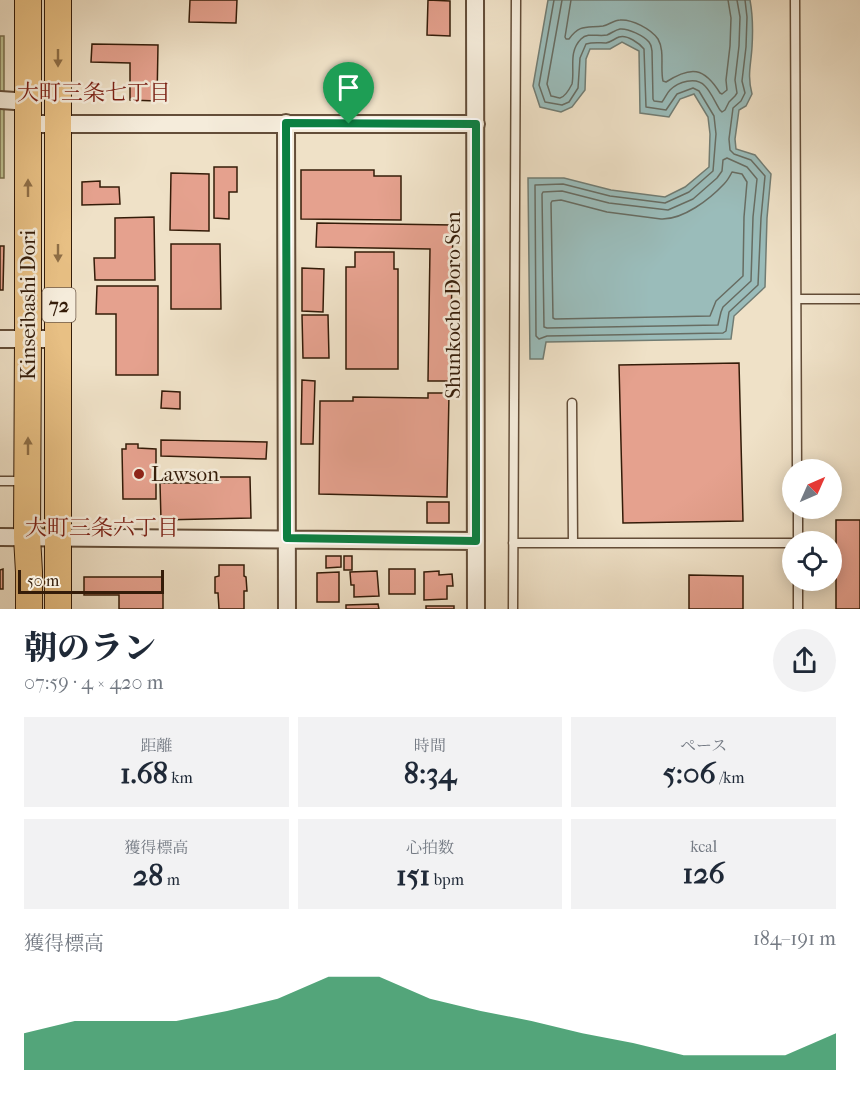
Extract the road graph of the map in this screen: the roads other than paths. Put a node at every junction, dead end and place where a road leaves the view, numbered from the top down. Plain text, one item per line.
1 (28, 0) edge
2 (58, 0) edge
3 (476, 0) edge
4 (516, 0) edge
5 (795, 0) edge
6 (58, 123) junction
7 (286, 123) junction
8 (27, 124) junction
9 (476, 124) junction
10 (797, 299) junction
11 (860, 299) edge
12 (0, 339) edge
13 (28, 339) junction
14 (59, 339) junction
15 (572, 403) dead end
16 (798, 459) edge
17 (0, 481) edge
18 (28, 481) junction
19 (0, 537) edge
20 (27, 537) junction
21 (58, 537) junction
22 (287, 538) junction
23 (476, 541) junction
24 (513, 543) junction
25 (573, 543) junction
26 (782, 543) edge
27 (798, 591) edge
28 (29, 609) edge
29 (58, 609) edge
30 (287, 609) edge
31 (476, 609) edge
32 (513, 609) edge
33 (798, 609) edge

1 - 8 main road, Kinseibashi Dori / 72
2 -> 6 main road, Kinseibashi Dori / 72
3 - 9 street, Shunkocho Doro Sen
4 - 24 lane
5 - 10 lane
6 - 7 street
6 - 8 street
6 -> 14 main road, Kinseibashi Dori / 72
7 - 9 street
7 - 22 street
13 -> 8 main road, Kinseibashi Dori / 72
9 - 23 street, Shunkocho Doro Sen
10 - 11 lane
10 - 16 lane
12 - 13 street
13 - 14 street
18 -> 13 main road, Kinseibashi Dori / 72
14 - 21 main road, Kinseibashi Dori / 72
15 - 25 lane
17 - 18 lane
18 - 20 main road, Kinseibashi Dori / 72
19 - 20 street
20 - 21 street
20 - 28 main road, Kinseibashi Dori / 72
21 - 22 street
21 - 29 main road, Kinseibashi Dori / 72
22 - 23 street
22 - 30 street
23 - 31 street, Shunkocho Doro Sen
24 - 25 lane
24 - 32 lane
25 - 26 lane
27 - 33 lane

